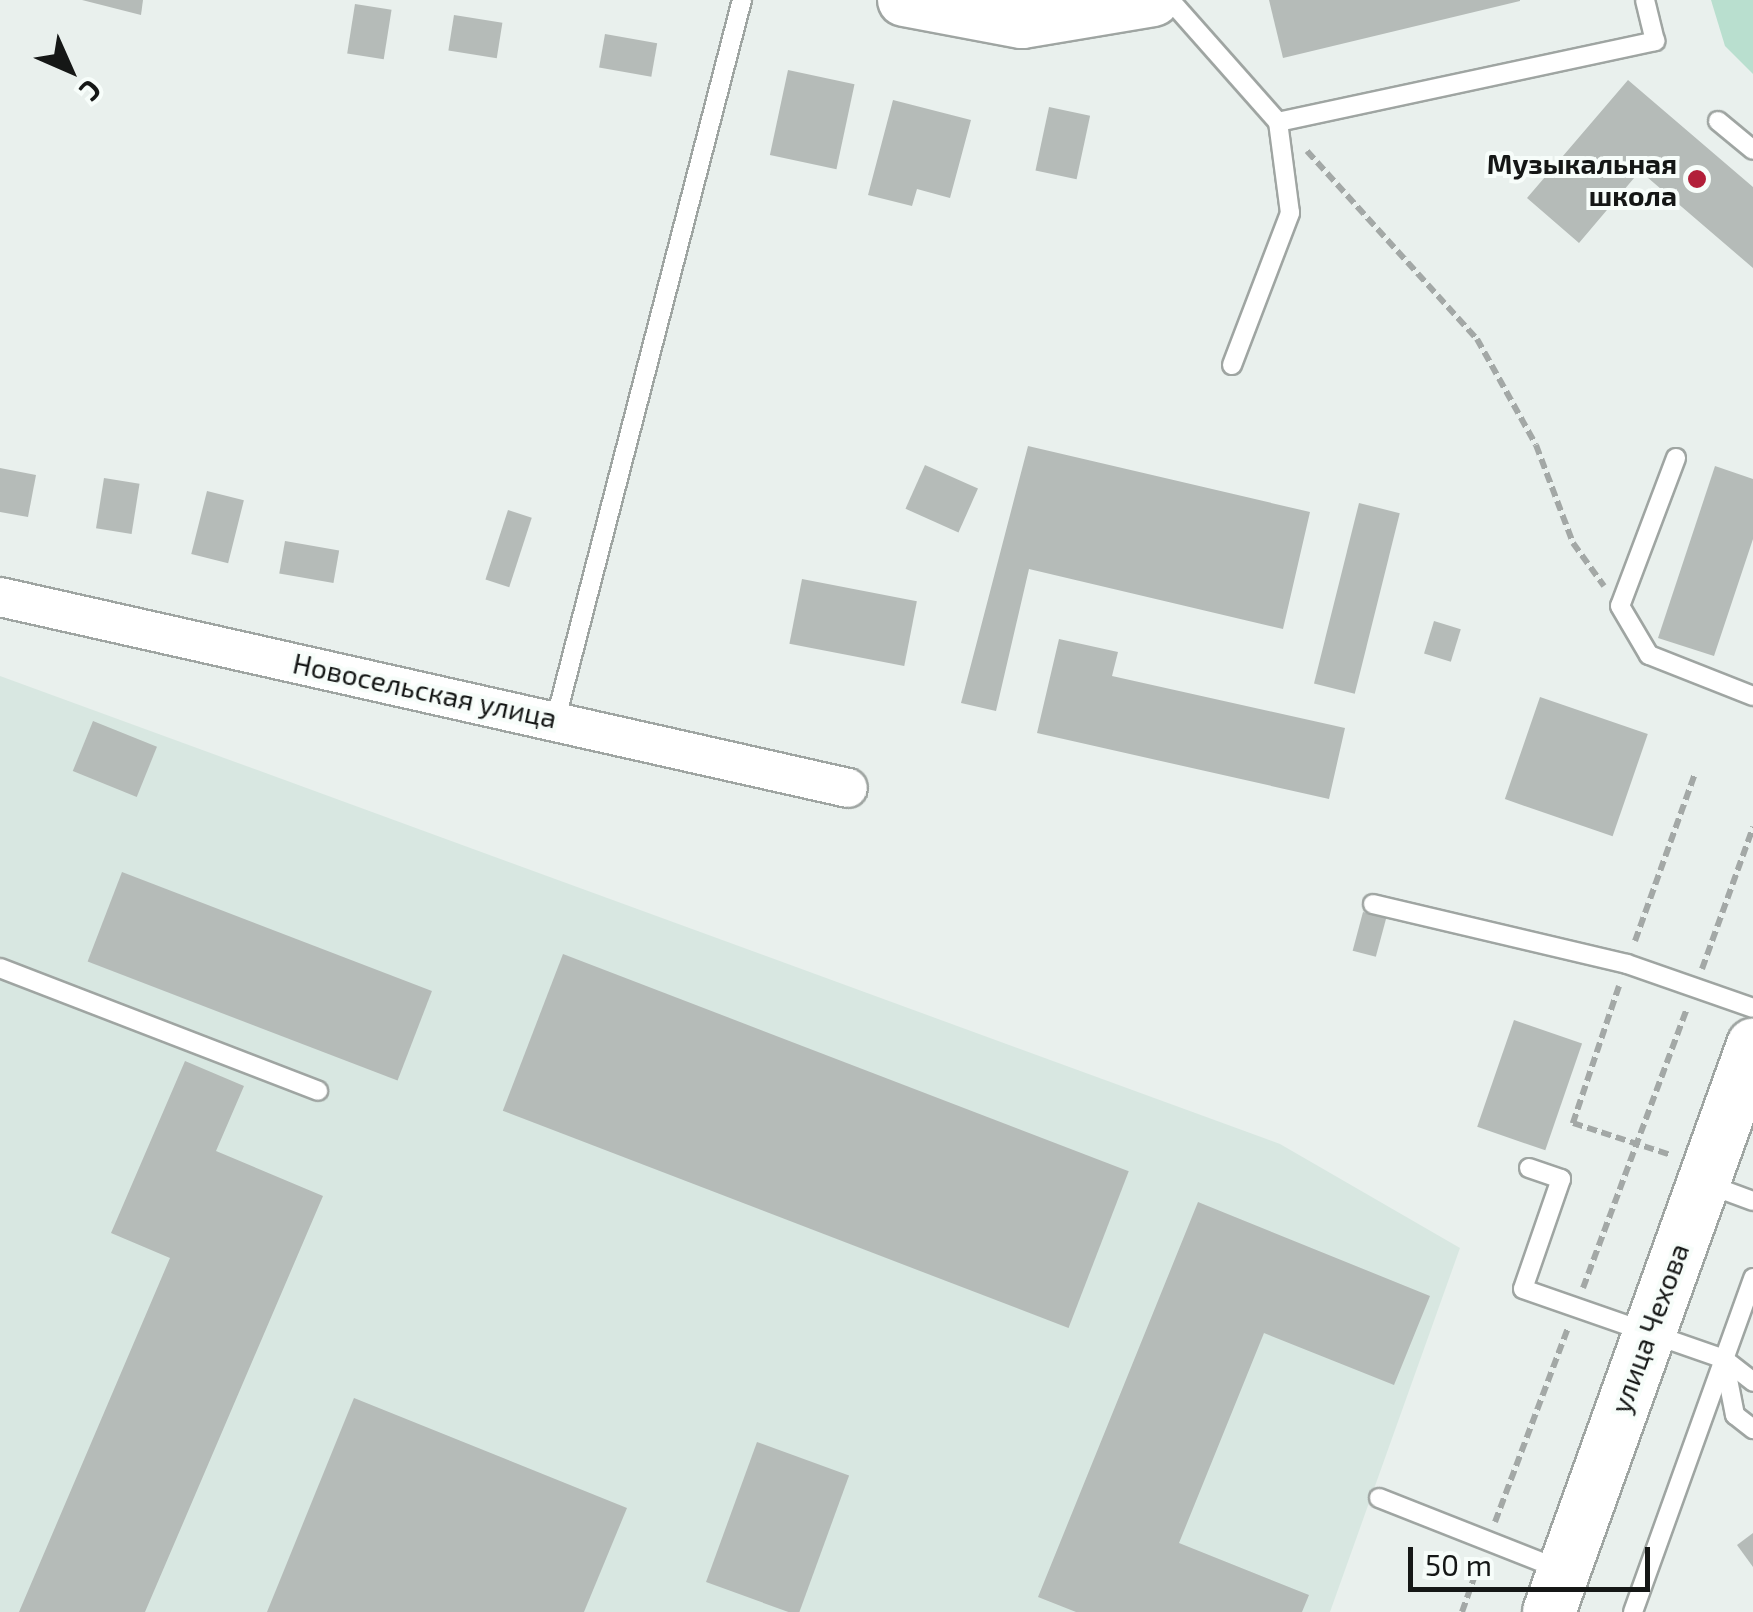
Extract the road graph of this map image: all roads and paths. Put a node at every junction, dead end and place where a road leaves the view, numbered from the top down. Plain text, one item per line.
1 (742, 0) edge
2 (904, 0) edge
3 (1153, 0) edge
4 (1170, 0) edge
5 (1645, 0) edge
6 (1718, 120) dead end
7 (1278, 122) junction
8 (1753, 150) edge
9 (1232, 366) dead end
10 (1676, 458) dead end
11 (0, 597) edge
12 (1620, 606) junction
13 (1753, 696) edge
14 (556, 718) junction
15 (1695, 773) dead end
16 (848, 788) dead end
17 (1753, 827) edge
18 (1373, 904) dead end
19 (1626, 964) junction
20 (0, 968) edge
21 (1695, 988) junction
22 (1753, 1008) edge
23 (1753, 1045) edge
24 (318, 1091) dead end
25 (1638, 1144) junction
26 (1529, 1168) dead end
27 (1690, 1169) junction
28 (1753, 1201) edge
29 (1753, 1278) edge
30 (1576, 1307) junction
31 (1646, 1332) junction
32 (1724, 1359) junction
33 (1753, 1382) edge
34 (1753, 1429) edge
35 (1379, 1498) dead end
36 (1486, 1544) junction
37 (1556, 1591) edge
38 (1462, 1612) edge
39 (1633, 1612) edge

1 - 14 lane
2 - 3 main road
4 - 7 lane
5 - 7 lane
6 - 8 lane
7 - 9 lane
7 - 12 path
10 - 12 lane
11 - 14 street, Новосельская улица
12 - 13 lane
14 - 16 street, Новосельская улица
15 - 19 path
17 - 21 path
18 - 19 lane
19 - 21 lane
19 - 25 path
20 - 24 lane
21 - 22 lane
21 - 25 path
23 - 27 main road, улица Чехова
25 - 27 path
25 - 30 path
26 - 30 lane
27 - 28 lane
27 - 31 main road, улица Чехова
29 - 32 lane
30 - 31 lane
30 - 36 path
31 - 32 lane
31 - 37 main road, улица Чехова
32 - 33 lane
32 - 34 lane
32 - 39 lane
35 - 36 lane
36 - 37 lane
36 - 38 path

